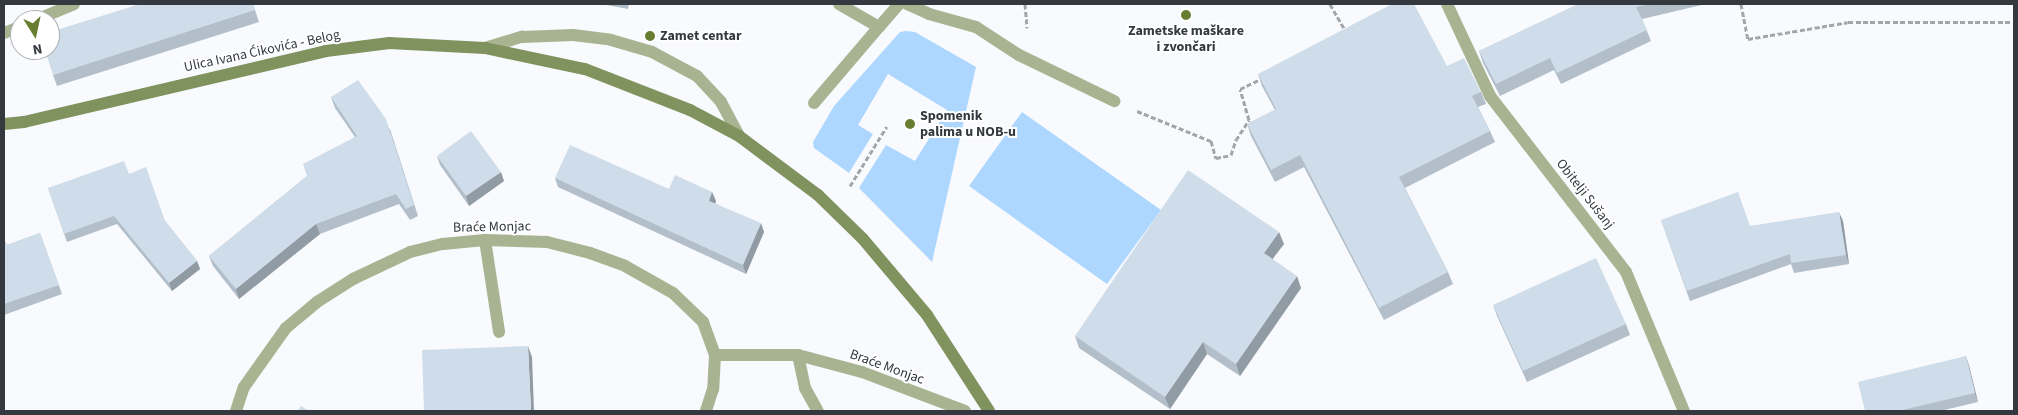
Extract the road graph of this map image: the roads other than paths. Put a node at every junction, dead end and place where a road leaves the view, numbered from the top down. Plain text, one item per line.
1 (74, 4) edge
2 (839, 4) edge
3 (899, 4) edge
4 (907, 4) edge
5 (1447, 4) edge
6 (60, 10) edge
7 (879, 27) junction
8 (485, 48) junction
9 (1114, 102) road end
10 (814, 103) dead end
11 (4, 124) edge
12 (739, 136) junction
13 (485, 240) junction
14 (499, 332) dead end
15 (715, 355) junction
16 (798, 355) junction
17 (236, 411) edge
18 (706, 411) edge
19 (818, 411) edge
20 (965, 411) edge
21 (988, 411) edge
22 (1684, 411) edge

1 - 6 street
2 - 7 street
3 - 7 street
4 - 9 street
5 - 22 street, Obitelji Sušanj
7 - 10 street
8 - 11 main road, Ulica Ivana Ćikovića - Belog
8 - 12 main road, Ulica Ivana Ćikovića - Belog
8 - 12 street
12 - 21 main road, Ulica Ivana Ćikovića - Belog
13 - 14 street
13 - 15 street, Braće Monjac
13 - 17 street, Braće Monjac
15 - 16 street, Braće Monjac
15 - 18 street
16 - 19 street
16 - 20 street, Braće Monjac

